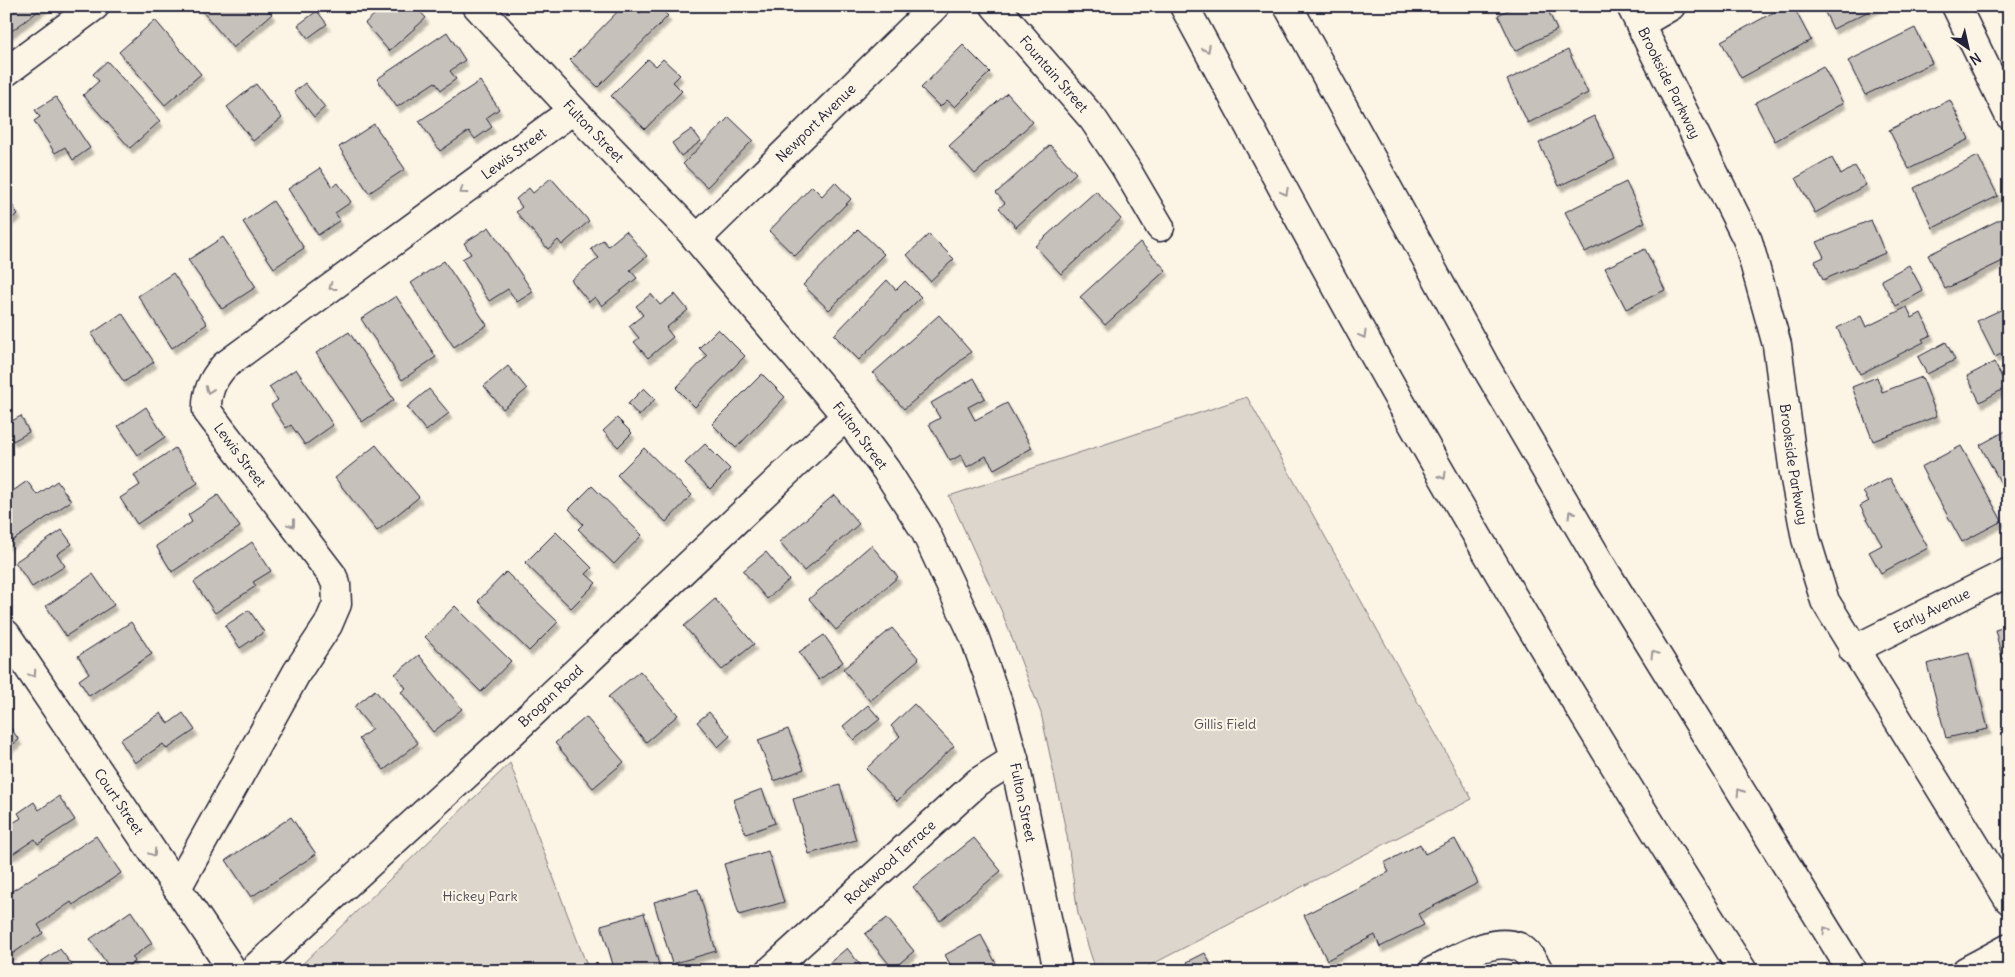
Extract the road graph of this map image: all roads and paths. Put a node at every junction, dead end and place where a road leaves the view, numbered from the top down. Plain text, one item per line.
1 (95, 6) edge
2 (477, 6) edge
3 (935, 6) edge
4 (996, 6) edge
5 (1184, 6) edge
6 (1288, 6) edge
7 (1672, 6) edge
8 (1956, 6) edge
9 (1635, 15) edge
10 (6, 72) edge
11 (573, 110) junction
12 (2009, 115) edge
13 (1160, 227) dead end
14 (697, 239) junction
15 (846, 416) junction
16 (2009, 572) edge
17 (6, 634) edge
18 (1853, 650) junction
19 (1014, 759) junction
20 (177, 888) junction
21 (2009, 900) edge
22 (2009, 948) edge
23 (233, 971) edge
24 (252, 971) edge
25 (770, 971) edge
26 (1058, 971) edge
27 (1434, 971) edge
28 (1539, 971) edge
29 (1744, 971) edge
30 (1852, 971) edge
31 (1966, 971) edge

1 - 10 main road
2 - 11 main road, Fulton Street
3 - 14 main road, Newport Avenue
4 - 13 main road, Fountain Street
5 -> 29 main road
30 -> 6 main road
7 - 9 main road
8 - 12 main road
9 - 18 main road, Brookside Parkway
11 - 14 main road, Fulton Street
11 -> 20 main road, Lewis Street
14 - 15 main road, Fulton Street
15 - 19 main road, Fulton Street
15 - 24 main road, Brogan Road
16 - 18 main road, Early Avenue
17 -> 20 main road, Court Street
18 - 21 main road, Brookside Parkway
19 - 25 main road, Rockwood Terrace
19 - 26 main road, Fulton Street
20 - 23 main road, Court Street
22 - 31 main road
27 - 28 main road

